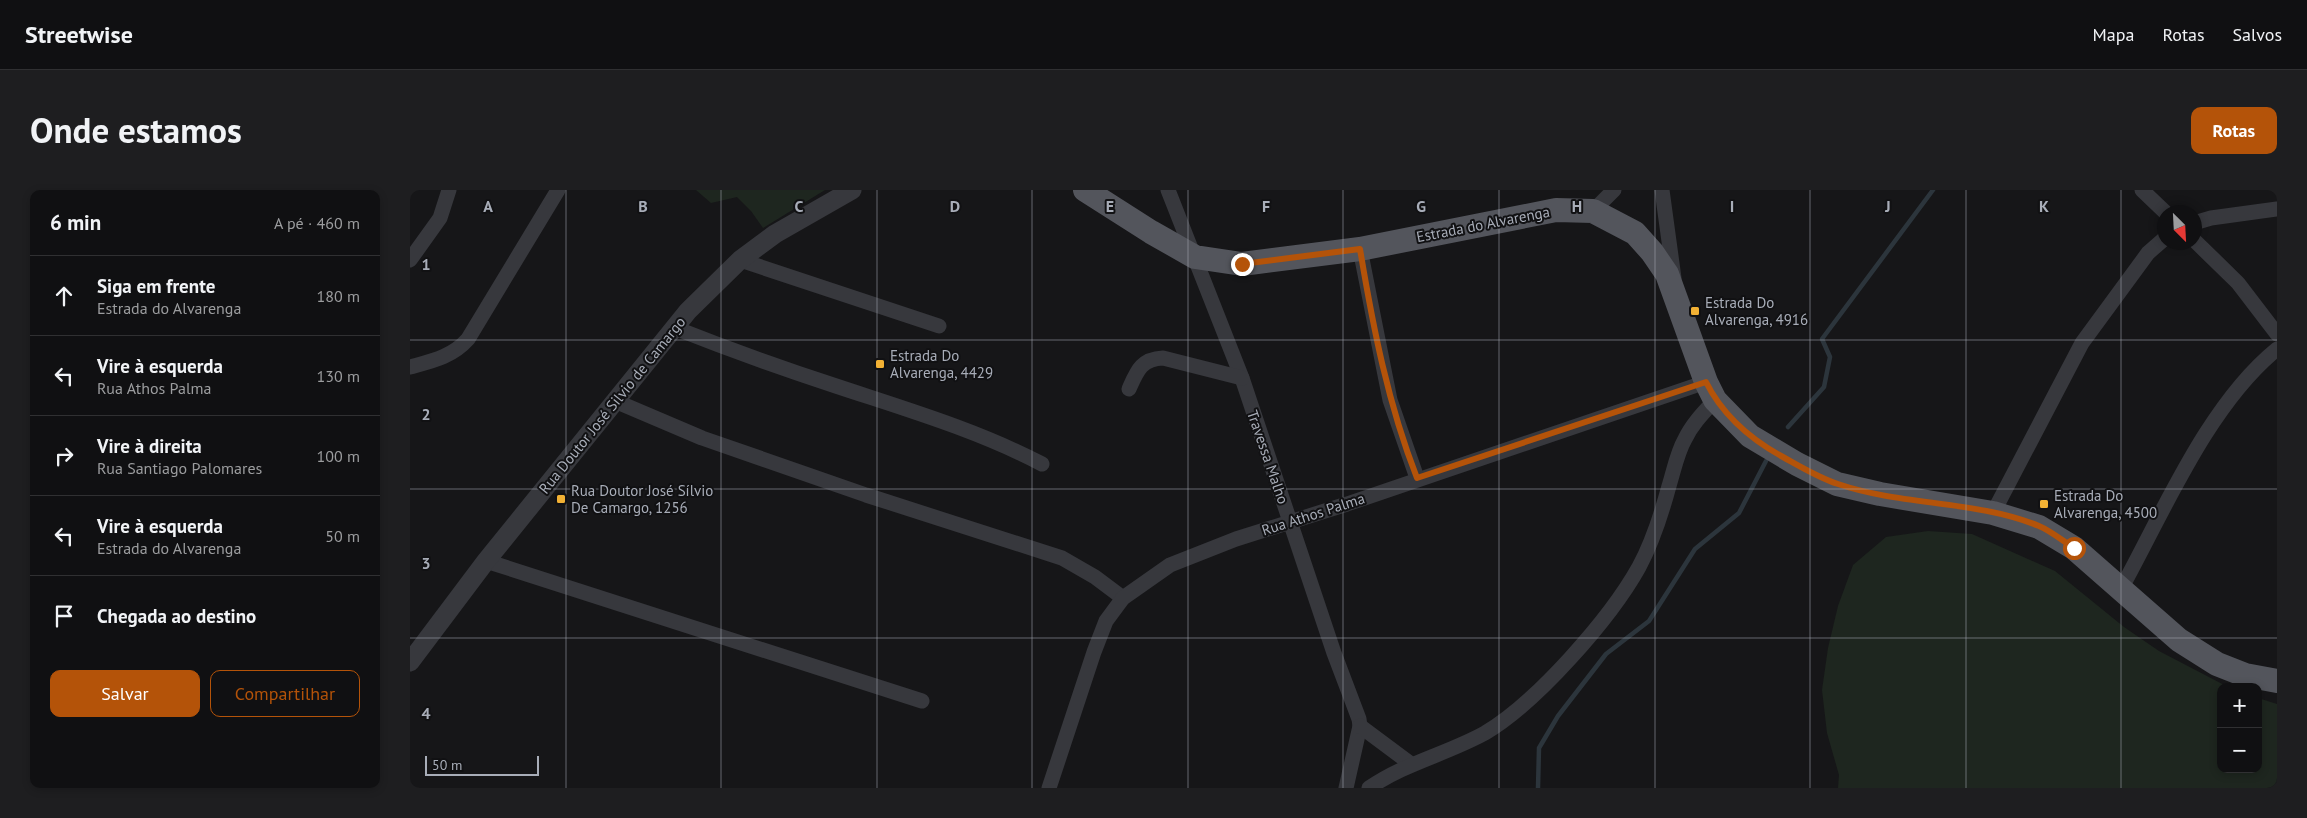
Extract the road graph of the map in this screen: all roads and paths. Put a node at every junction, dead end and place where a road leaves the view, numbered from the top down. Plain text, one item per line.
1 (449, 190) edge
2 (558, 190) edge
3 (852, 190) edge
4 (1085, 190) edge
5 (1168, 190) edge
6 (1614, 190) edge
7 (1662, 190) edge
8 (2142, 190) edge
9 (2158, 205) edge
10 (2277, 209) edge
11 (1593, 211) junction
12 (2202, 221) edge
13 (2157, 245) edge
14 (2202, 248) edge
15 (1360, 249) junction
16 (1194, 257) junction
17 (410, 260) edge
18 (740, 260) junction
19 (1677, 297) junction
20 (939, 326) dead end
21 (675, 328) junction
22 (2277, 334) edge
23 (2277, 349) edge
24 (410, 366) edge
25 (1242, 378) junction
26 (1129, 389) dead end
27 (1710, 391) junction
28 (615, 401) junction
29 (1042, 464) dead end
30 (1417, 478) junction
31 (1992, 513) junction
32 (1290, 521) junction
33 (486, 561) junction
34 (2121, 589) junction
35 (1123, 598) junction
36 (410, 662) edge
37 (2277, 681) edge
38 (922, 700) dead end
39 (1360, 726) junction
40 (1411, 764) junction
41 (1048, 788) edge
42 (1346, 788) edge
43 (1368, 788) edge

1 - 17 street
2 - 24 street
3 - 18 street, Rua Doutor José Silvio de Camargo
4 - 16 main road, Estrada do Alvarenga
5 - 16 street, Travessa Malho
6 - 11 street
7 - 19 street
8 - 9 street
10 - 12 street
11 - 15 main road, Estrada do Alvarenga
11 - 19 main road, Estrada do Alvarenga
13 - 31 street
14 - 22 street
15 - 16 main road, Estrada do Alvarenga
15 - 30 street
16 - 25 street, Travessa Malho
18 - 20 street
18 - 21 street, Rua Doutor José Silvio de Camargo
19 - 27 main road, Estrada do Alvarenga
21 - 28 street, Rua Doutor José Silvio de Camargo
21 - 29 street
23 - 34 street
25 - 26 street
25 - 32 street, Travessa Malho
27 - 30 street, Rua Athos Palma
27 - 31 main road, Estrada do Alvarenga
27 - 40 street
28 - 33 street, Rua Doutor José Silvio de Camargo
28 - 35 street
30 - 32 street, Rua Athos Palma
31 - 34 main road, Estrada do Alvarenga
32 - 35 street, Rua Athos Palma
32 - 39 street, Travessa Malho
33 - 36 street, Rua Doutor José Silvio de Camargo
33 - 38 street
34 - 37 main road, Estrada do Alvarenga
35 - 41 street, Rua Athos Palma
39 - 40 street
39 - 42 street
40 - 43 street

